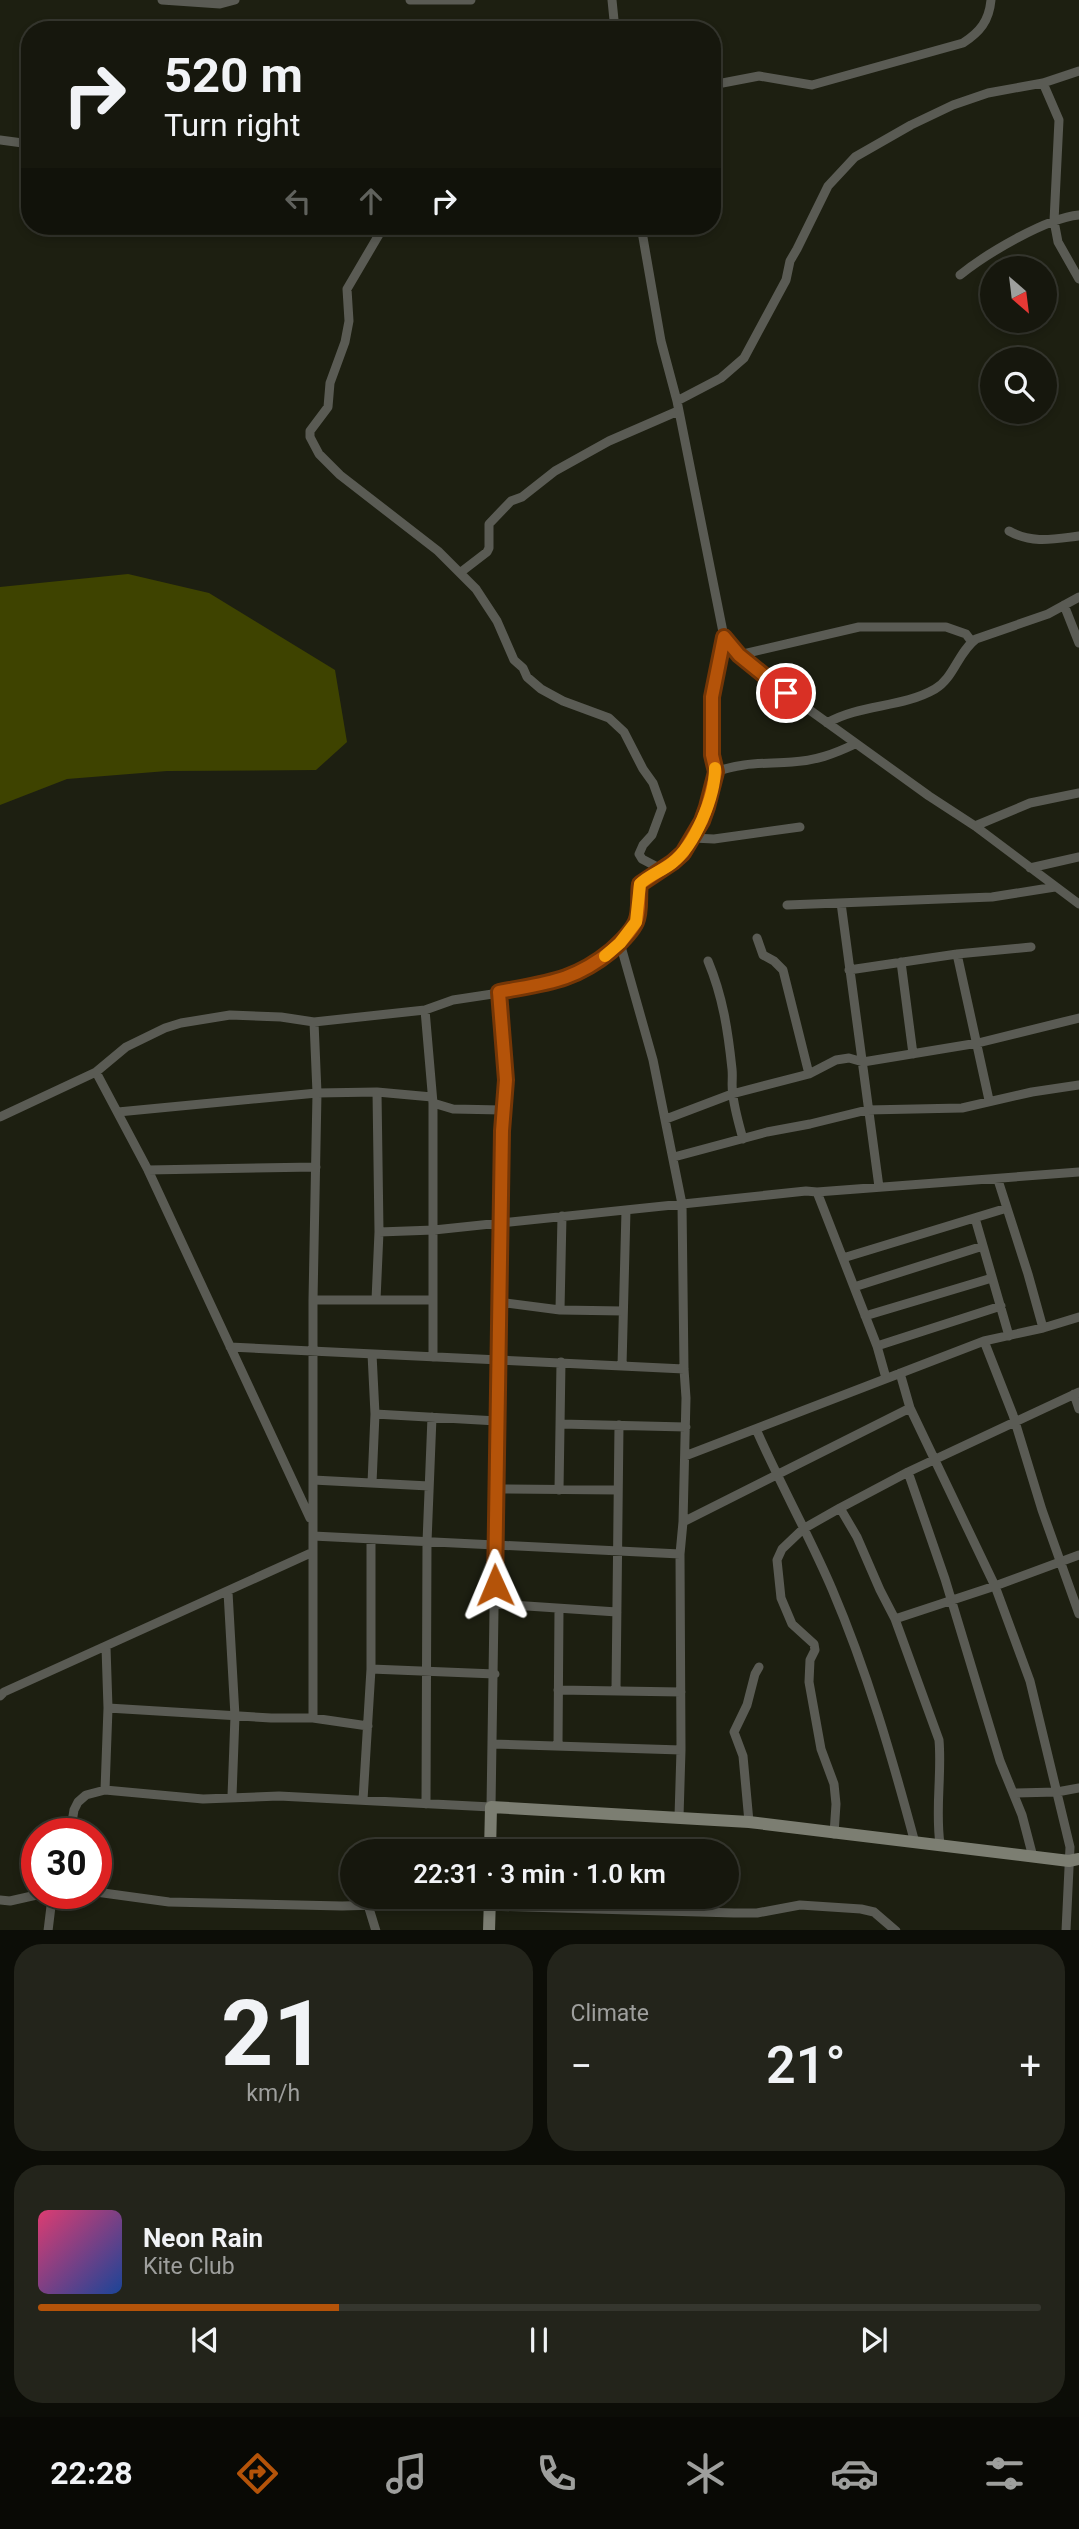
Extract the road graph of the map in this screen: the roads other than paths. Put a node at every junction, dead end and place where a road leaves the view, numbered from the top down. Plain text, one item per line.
1 (162, 0) edge
2 (235, 0) edge
3 (410, 0) edge
4 (471, 0) edge
5 (612, 0) edge
6 (992, 0) edge
7 (614, 21) edge
8 (1079, 71) edge
9 (721, 83) edge
10 (1043, 83) junction
11 (0, 140) edge
12 (21, 143) edge
13 (1079, 215) edge
14 (1054, 221) junction
15 (379, 235) edge
16 (642, 235) edge
17 (960, 275) dead end
18 (1079, 279) edge
19 (677, 406) junction
20 (1009, 531) dead end
21 (1079, 536) edge
22 (461, 572) junction
23 (1079, 597) edge
24 (1064, 605) junction
25 (724, 637) junction
26 (972, 642) junction
27 (1079, 643) edge
28 (739, 655) junction
29 (827, 723) junction
30 (855, 744) junction
31 (716, 772) junction
32 (1079, 793) edge
33 (975, 826) junction
34 (800, 827) dead end
35 (692, 838) junction
36 (1079, 857) edge
37 (1030, 868) junction
38 (663, 870) junction
39 (1055, 887) junction
40 (841, 902) junction
41 (1079, 904) edge
42 (787, 905) dead end
43 (757, 938) dead end
44 (620, 943) junction
45 (1031, 947) dead end
46 (957, 954) junction
47 (708, 961) dead end
48 (901, 962) junction
49 (849, 970) junction
50 (499, 992) junction
51 (425, 1010) junction
52 (1079, 1018) edge
53 (314, 1022) junction
54 (978, 1043) junction
55 (913, 1054) junction
56 (863, 1062) junction
57 (96, 1072) junction
58 (809, 1074) junction
59 (1079, 1085) edge
60 (377, 1092) junction
61 (317, 1093) junction
62 (732, 1094) junction
63 (432, 1100) junction
64 (989, 1100) junction
65 (502, 1110) junction
66 (867, 1110) junction
67 (118, 1112) junction
68 (0, 1117) edge
69 (666, 1119) junction
70 (743, 1139) junction
71 (674, 1157) junction
72 (316, 1167) junction
73 (148, 1170) junction
74 (1079, 1172) edge
75 (998, 1180) junction
76 (879, 1187) junction
77 (817, 1192) junction
78 (682, 1204) junction
79 (1007, 1208) junction
80 (626, 1210) junction
81 (562, 1216) junction
82 (975, 1219) junction
83 (500, 1222) junction
84 (434, 1230) junction
85 (379, 1232) junction
86 (983, 1246) junction
87 (843, 1258) junction
88 (992, 1278) junction
89 (854, 1287) junction
90 (313, 1300) junction
91 (376, 1300) junction
92 (433, 1300) junction
93 (499, 1302) junction
94 (1001, 1306) junction
95 (560, 1310) junction
96 (623, 1311) junction
97 (865, 1316) junction
98 (1079, 1317) edge
99 (1043, 1328) junction
100 (1009, 1336) junction
101 (984, 1341) junction
102 (877, 1346) junction
103 (229, 1347) junction
104 (313, 1351) junction
105 (372, 1354) junction
106 (433, 1357) junction
107 (498, 1360) junction
108 (561, 1362) junction
109 (622, 1366) junction
110 (684, 1369) junction
111 (900, 1373) junction
112 (886, 1378) junction
113 (1077, 1393) edge
114 (910, 1408) junction
115 (1079, 1409) edge
116 (375, 1414) junction
117 (432, 1417) junction
118 (497, 1421) junction
119 (1015, 1423) junction
120 (561, 1424) junction
121 (619, 1426) junction
122 (686, 1427) junction
123 (756, 1429) junction
124 (685, 1456) junction
125 (935, 1461) junction
126 (908, 1472) junction
127 (776, 1476) junction
128 (313, 1480) junction
129 (372, 1483) junction
130 (429, 1486) junction
131 (495, 1489) junction
132 (559, 1490) junction
133 (618, 1490) junction
134 (840, 1508) junction
135 (683, 1522) junction
136 (313, 1523) junction
137 (803, 1529) junction
138 (313, 1536) junction
139 (371, 1539) junction
140 (427, 1542) junction
141 (495, 1546) junction
142 (617, 1550) junction
143 (313, 1552) junction
144 (680, 1554) junction
145 (1079, 1555) edge
146 (1060, 1562) junction
147 (995, 1586) junction
148 (228, 1592) junction
149 (952, 1601) junction
150 (496, 1604) junction
151 (559, 1609) junction
152 (617, 1612) junction
153 (1079, 1614) edge
154 (895, 1619) junction
155 (106, 1647) junction
156 (759, 1667) dead end
157 (371, 1669) junction
158 (428, 1671) junction
159 (495, 1674) junction
160 (558, 1690) junction
161 (616, 1690) junction
162 (681, 1692) junction
163 (1, 1693) edge
164 (108, 1708) junction
165 (235, 1716) junction
166 (313, 1718) junction
167 (368, 1726) junction
168 (492, 1744) junction
169 (558, 1745) junction
170 (681, 1750) junction
171 (1079, 1788) edge
172 (106, 1790) junction
173 (1057, 1792) junction
174 (1013, 1793) junction
175 (232, 1797) junction
176 (363, 1800) junction
177 (426, 1804) junction
178 (491, 1807) junction
179 (679, 1817) junction
180 (72, 1818) edge
181 (749, 1822) junction
182 (834, 1834) junction
183 (490, 1839) edge
184 (915, 1843) junction
185 (940, 1844) junction
186 (1033, 1857) junction
187 (1074, 1860) edge
188 (112, 1894) edge
189 (21, 1899) edge
190 (0, 1900) edge
191 (340, 1905) edge
192 (48, 1909) edge
193 (369, 1909) edge
194 (490, 1909) edge
195 (653, 1909) edge
196 (48, 1930) edge
197 (376, 1930) edge
198 (489, 1930) edge
199 (896, 1930) edge
200 (1066, 1930) edge

1 - 2 street
3 - 4 street
5 - 7 street
6 - 9 street
8 - 10 street
10 - 14 street
10 - 19 street
11 - 12 street
13 - 14 street
14 - 17 street
14 - 18 street
15 - 22 street
16 - 19 street
19 - 22 street
19 - 25 street
20 - 21 street
22 - 38 street
23 - 24 street
24 - 26 street
24 - 27 street
25 - 28 street
25 - 31 street
26 - 28 street
26 - 29 street
28 - 29 street
29 - 30 street
30 - 31 street
30 - 33 street
31 - 35 street
32 - 33 street
33 - 37 street
34 - 35 street
35 - 38 street
36 - 37 street
37 - 39 street
38 - 44 street
39 - 40 street
39 - 41 street
40 - 42 street
40 - 49 street
43 - 58 street
44 - 50 street
44 - 69 street
45 - 46 street
46 - 48 street
46 - 54 street
47 - 62 street
48 - 49 street
48 - 55 street
49 - 56 street
50 - 51 street
50 - 65 street
51 - 53 street
51 - 63 street
52 - 54 street
53 - 57 street
53 - 61 street
54 - 55 street
54 - 64 street
55 - 56 street
56 - 58 street
56 - 66 street
57 - 67 street
57 - 68 street
58 - 62 street
59 - 64 street
60 - 61 street
60 - 63 street
60 - 85 street
61 - 67 street
61 - 72 street
62 - 69 street
62 - 70 street
63 - 65 street
63 - 84 street
64 - 66 street
65 - 83 street
66 - 70 street
66 - 76 street
67 - 73 street
69 - 71 street
70 - 71 street
71 - 78 street
72 - 73 street
72 - 90 street
73 - 103 street
74 - 75 street
75 - 76 street
75 - 79 street
76 - 77 street
77 - 78 street
77 - 87 street
78 - 80 street
78 - 110 street
79 - 82 street
79 - 99 street
80 - 81 street
80 - 96 street
81 - 83 street
81 - 95 street
82 - 86 street
82 - 87 street
83 - 84 street
83 - 93 street
84 - 85 street
84 - 92 street
85 - 91 street
86 - 88 street
86 - 89 street
87 - 89 street
88 - 94 street
88 - 97 street
89 - 97 street
90 - 91 street
90 - 104 street
91 - 92 street
92 - 106 street
93 - 95 street
93 - 107 street
94 - 100 street
94 - 102 street
95 - 96 street
96 - 109 street
97 - 102 street
98 - 99 street
99 - 100 street
100 - 101 street
101 - 111 street
101 - 119 street
102 - 112 street
103 - 104 street
103 - 136 street
104 - 105 street
104 - 128 street
105 - 106 street
105 - 116 street
106 - 107 street
107 - 108 street
107 - 118 street
108 - 109 street
108 - 120 street
109 - 110 street
110 - 122 street
111 - 112 street
111 - 114 street
112 - 123 street
113 - 115 street
113 - 119 street
114 - 125 street
114 - 127 street
116 - 117 street
116 - 129 street
117 - 118 street
117 - 130 street
118 - 131 street
119 - 125 street
119 - 146 street
120 - 121 street
120 - 132 street
121 - 122 street
121 - 133 street
122 - 124 street
123 - 124 street
123 - 127 street
124 - 135 street
125 - 126 street
125 - 147 street
126 - 134 street
126 - 149 street
127 - 135 street
127 - 137 street
128 - 129 street
128 - 136 street
129 - 130 street
130 - 140 street
131 - 132 street
131 - 141 street
132 - 133 street
133 - 142 street
134 - 137 street
134 - 154 street
135 - 144 street
136 - 138 street
137 - 182 street
137 - 184 street
138 - 139 street
138 - 143 street
139 - 140 street
139 - 157 street
140 - 141 street
140 - 158 street
141 - 142 street
141 - 150 street
142 - 144 street
142 - 152 street
143 - 148 street
143 - 166 street
144 - 162 street
145 - 146 street
146 - 147 street
146 - 153 street
147 - 149 street
147 - 173 street
148 - 155 street
148 - 165 street
149 - 154 street
149 - 174 street
150 - 151 street
150 - 159 street
151 - 152 street
151 - 160 street
152 - 161 street
154 - 185 street
155 - 163 street
155 - 164 street
156 - 181 street
157 - 158 street
157 - 167 street
158 - 159 street
158 - 177 street
159 - 168 street
160 - 161 street
160 - 169 street
161 - 162 street
162 - 170 street
164 - 165 street
164 - 172 street
165 - 166 street
165 - 175 street
166 - 167 street
167 - 176 street
168 - 169 street
168 - 178 street
169 - 170 street
170 - 179 street
171 - 173 street
172 - 175 street
172 - 180 street
173 - 174 street
173 - 187 street
174 - 186 street
175 - 176 street
176 - 177 street
177 - 178 street
178 - 179 street
178 - 183 street
179 - 181 street
181 - 182 street
182 - 184 street
184 - 185 street
185 - 186 street
186 - 187 street
187 - 200 street
188 - 191 street
189 - 190 street
192 - 196 street
193 - 197 street
194 - 198 street
195 - 199 street

